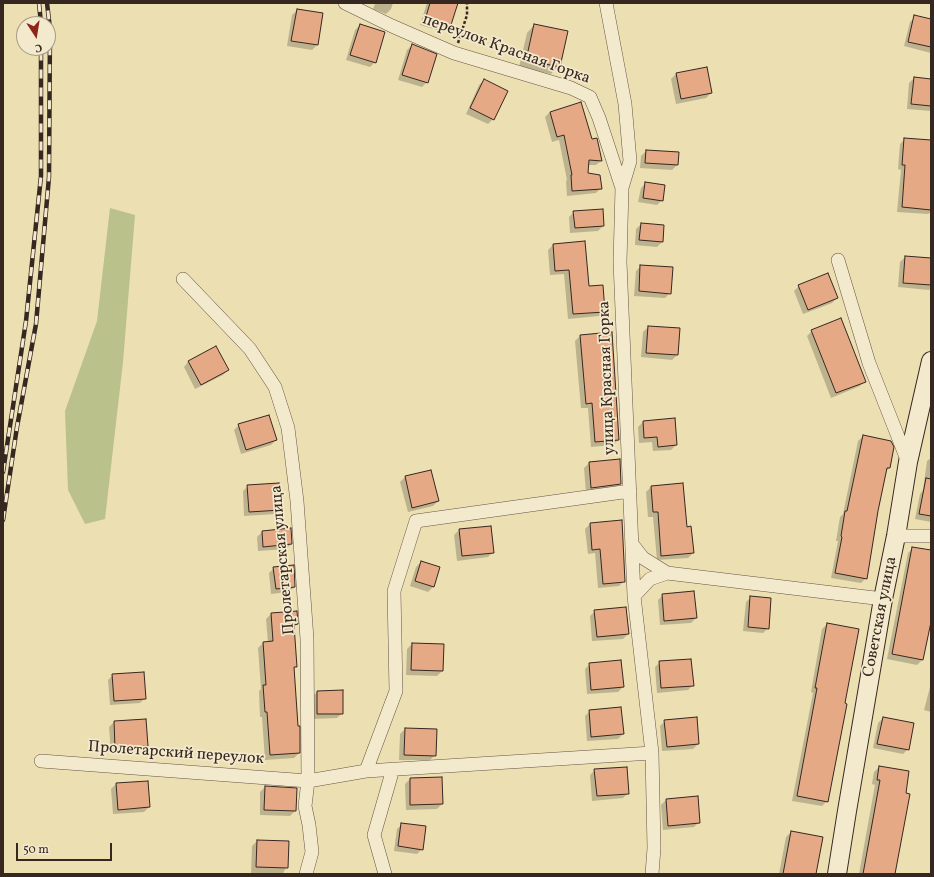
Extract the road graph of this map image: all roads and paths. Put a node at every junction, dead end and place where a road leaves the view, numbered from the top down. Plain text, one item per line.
1 (346, 3) edge
2 (467, 3) edge
3 (606, 3) edge
4 (454, 53) junction
5 (622, 188) junction
6 (838, 260) dead end
7 (183, 279) dead end
8 (931, 361) edge
9 (908, 462) junction
10 (630, 491) junction
11 (896, 536) junction
12 (931, 536) edge
13 (632, 544) junction
14 (667, 573) junction
15 (634, 596) junction
16 (883, 599) junction
17 (652, 753) junction
18 (41, 761) dead end
19 (393, 769) junction
20 (366, 771) junction
21 (308, 781) junction
22 (306, 874) edge
23 (385, 874) edge
24 (652, 874) edge
25 (837, 874) edge

1 - 4 street, переулок Красная Горка
2 - 4 path
3 - 5 street, улица Красная Горка
4 - 5 street, переулок Красная Горка
5 - 10 street, улица Красная Горка
6 - 9 street
7 - 21 street, Пролетарская улица
8 - 9 main road, Советская улица
9 - 11 main road, Советская улица
10 - 13 street, улица Красная Горка
10 - 20 street
11 - 12 street
11 - 16 main road, Советская улица
13 - 14 street
13 - 15 street, улица Красная Горка
14 - 15 street
14 - 16 street
15 - 17 street, улица Красная Горка
16 - 25 main road, Советская улица
17 - 19 street, Пролетарский переулок
17 - 24 street
18 - 21 street, Пролетарский переулок
19 - 20 street, Пролетарский переулок
19 - 23 street
20 - 21 street, Пролетарский переулок
21 - 22 street, Пролетарская улица

